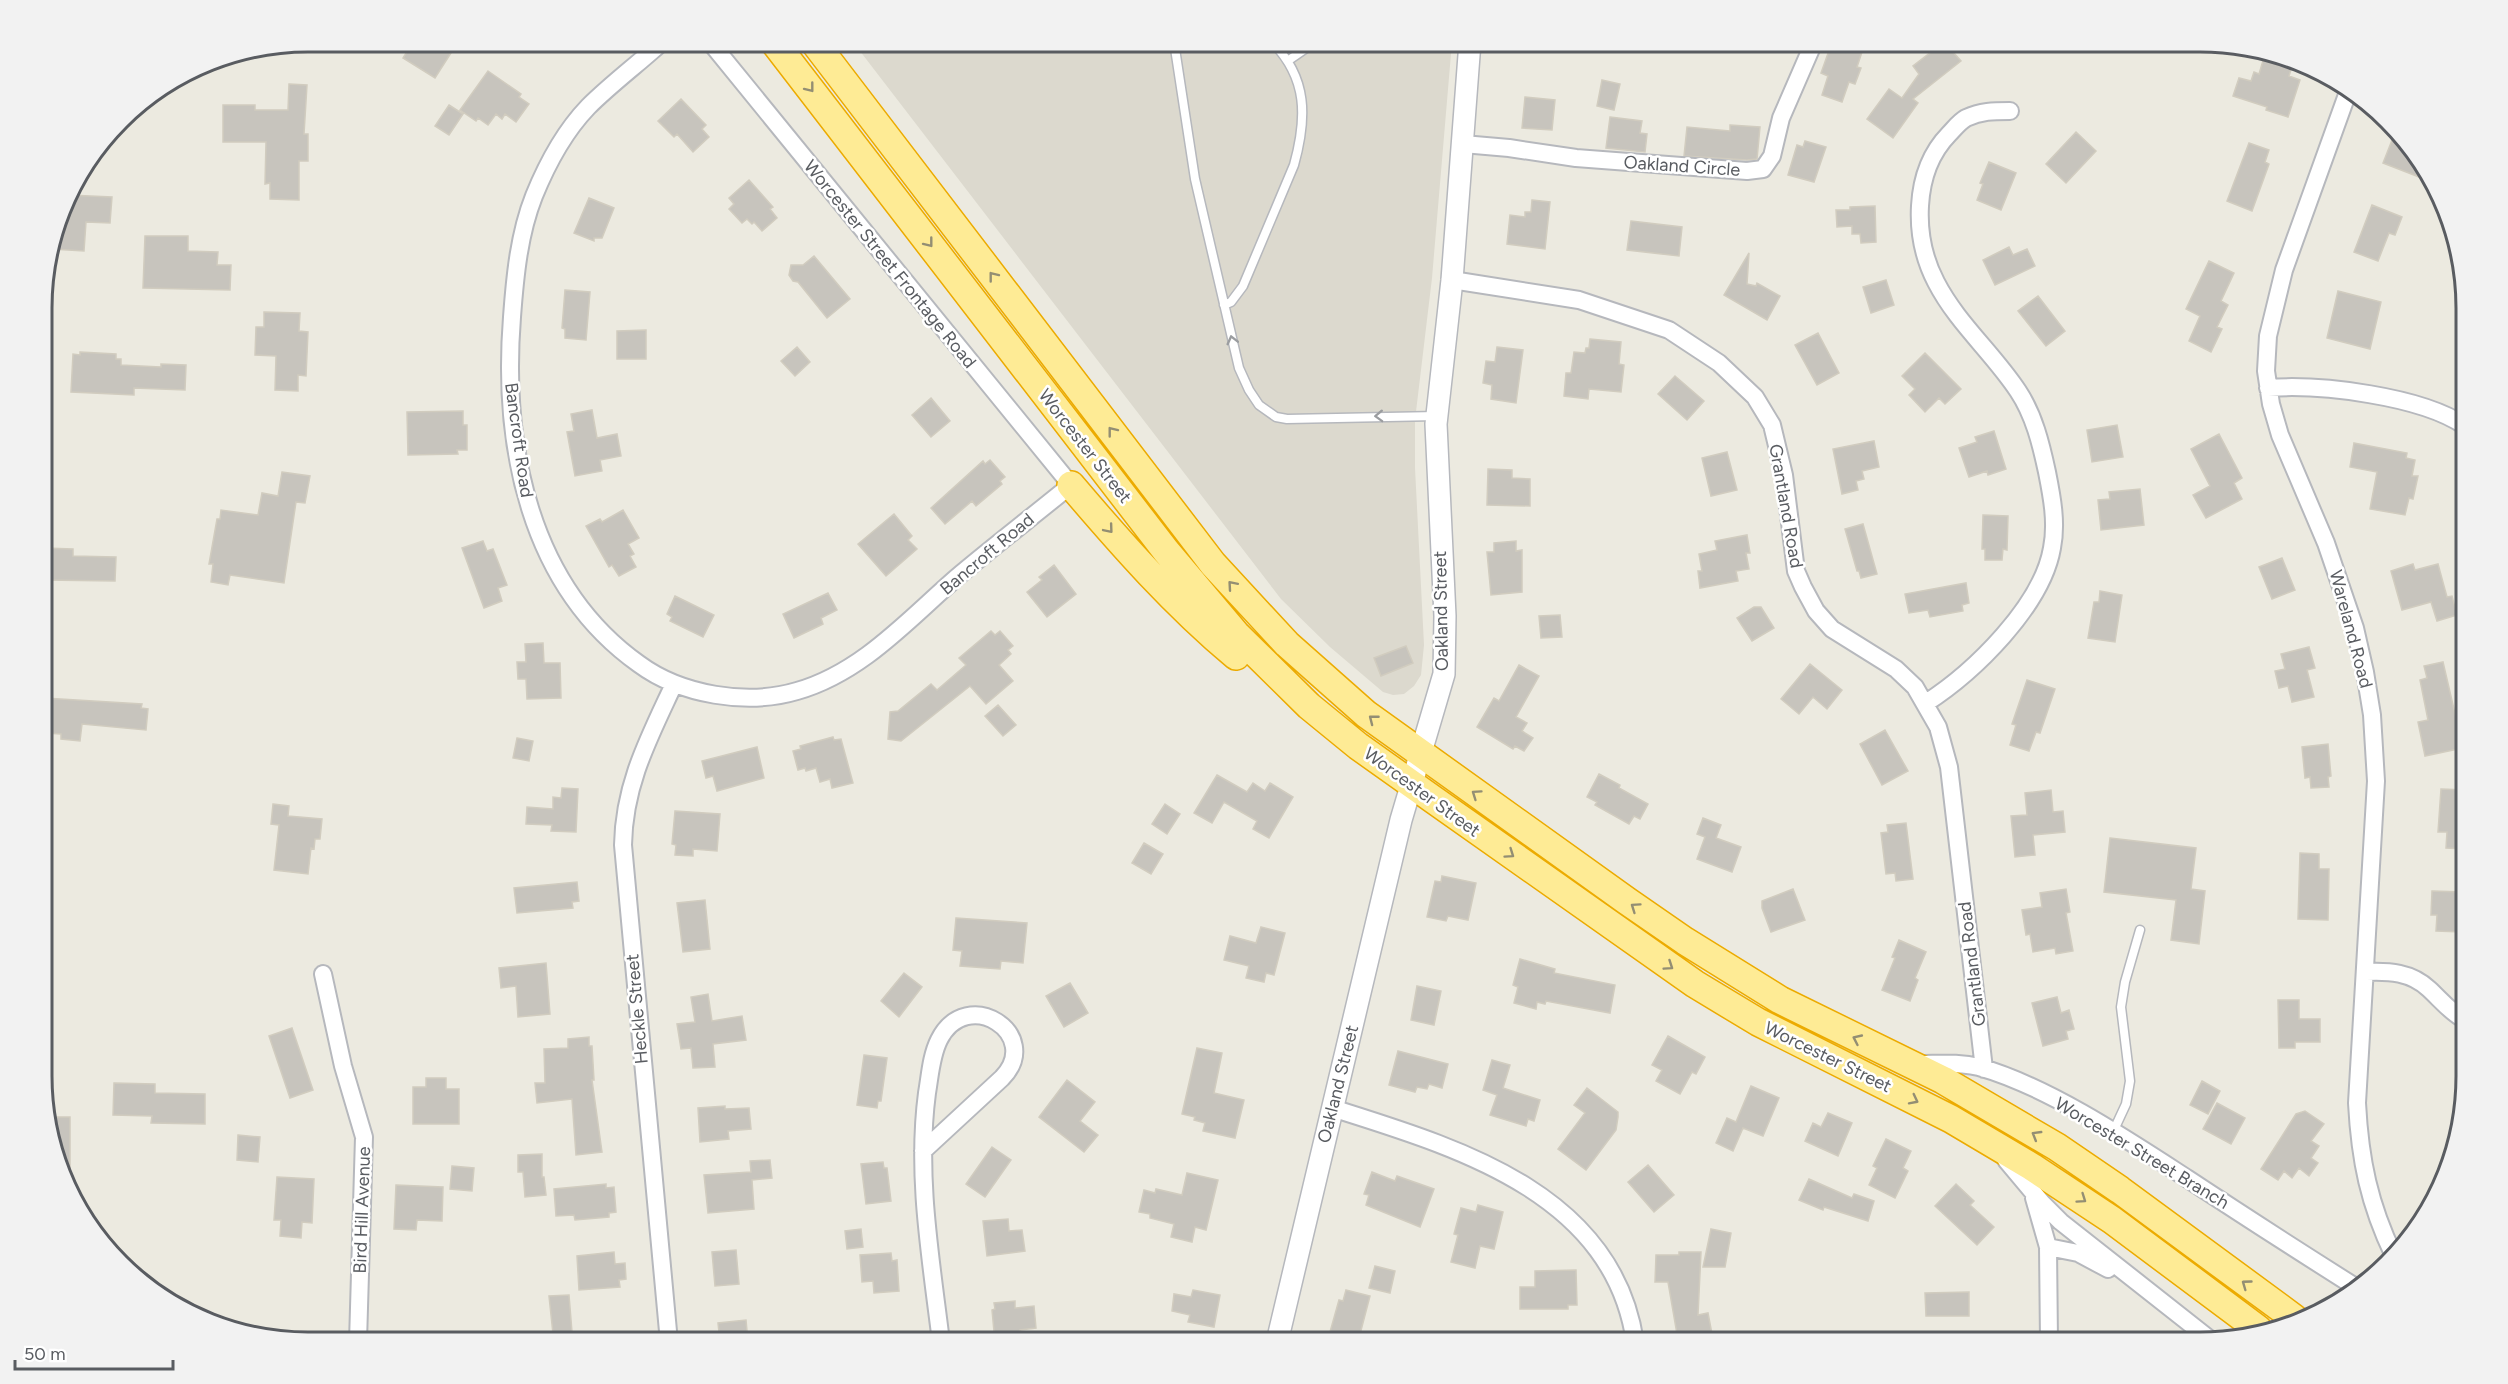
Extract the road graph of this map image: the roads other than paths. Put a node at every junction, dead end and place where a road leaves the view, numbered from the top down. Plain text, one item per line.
1 (651, 52) edge
2 (718, 52) edge
3 (782, 52) edge
4 (821, 52) edge
5 (1176, 52) edge
6 (1281, 52) edge
7 (1301, 52) edge
8 (1469, 52) edge
9 (1810, 52) edge
10 (1289, 60) junction
11 (2346, 99) edge
12 (2010, 111) dead end
13 (1463, 144) junction
14 (1452, 280) junction
15 (1224, 305) junction
16 (2268, 388) junction
17 (1437, 416) junction
18 (2456, 422) edge
19 (1071, 485) junction
20 (674, 684) junction
21 (1926, 703) junction
22 (1358, 746) junction
23 (1420, 754) junction
24 (1411, 784) junction
25 (2140, 930) dead end
26 (2366, 972) junction
27 (323, 974) dead end
28 (2456, 1015) edge
29 (1910, 1064) junction
30 (1984, 1069) junction
31 (1332, 1108) junction
32 (2113, 1132) junction
33 (1990, 1141) junction
34 (923, 1151) junction
35 (2026, 1183) junction
36 (2048, 1247) junction
37 (2390, 1247) edge
38 (2349, 1283) edge
39 (2156, 1297) junction
40 (2290, 1315) edge
41 (2254, 1326) edge
42 (358, 1332) edge
43 (668, 1332) edge
44 (940, 1332) edge
45 (1279, 1332) edge
46 (1632, 1332) edge
47 (2049, 1332) edge
48 (2201, 1332) edge

1 - 20 street, Bancroft Road
2 - 19 street, Worcester Street Frontage Road
3 -> 22 highway, Worcester Street
23 -> 4 highway, Worcester Street
5 - 15 lane
6 - 10 lane
7 - 10 lane
8 - 13 street, Oakland Street
9 - 13 street, Oakland Circle
10 - 15 lane
11 - 16 street, Wareland Road
12 - 21 street
13 - 14 street, Oakland Street
14 - 17 street, Oakland Street
14 - 21 street, Grantland Road
17 -> 15 lane
16 - 18 street
16 - 26 street, Wareland Road
17 - 23 street, Oakland Street
19 - 20 street, Bancroft Road
19 -> 22 highway
20 - 43 street, Heckle Street
21 - 30 street, Grantland Road
22 - 24 highway, Worcester Street
23 - 24 street, Oakland Street
29 -> 23 highway, Worcester Street
24 - 31 street, Oakland Street
24 -> 33 highway, Worcester Street
25 - 32 lane
26 - 28 street
26 - 37 street, Wareland Road
27 - 42 street, Bird Hill Avenue
29 - 30 street, Worcester Street Branch
40 -> 29 highway, Worcester Street
30 - 32 street, Worcester Street Branch
31 - 45 street, Oakland Street
31 - 46 street
32 - 38 street, Worcester Street Branch
33 - 35 street
33 -> 41 highway, Worcester Street
34 - 34 street
34 - 44 street
35 - 36 street
35 - 39 street
36 - 39 street
36 - 47 street
39 - 48 street

